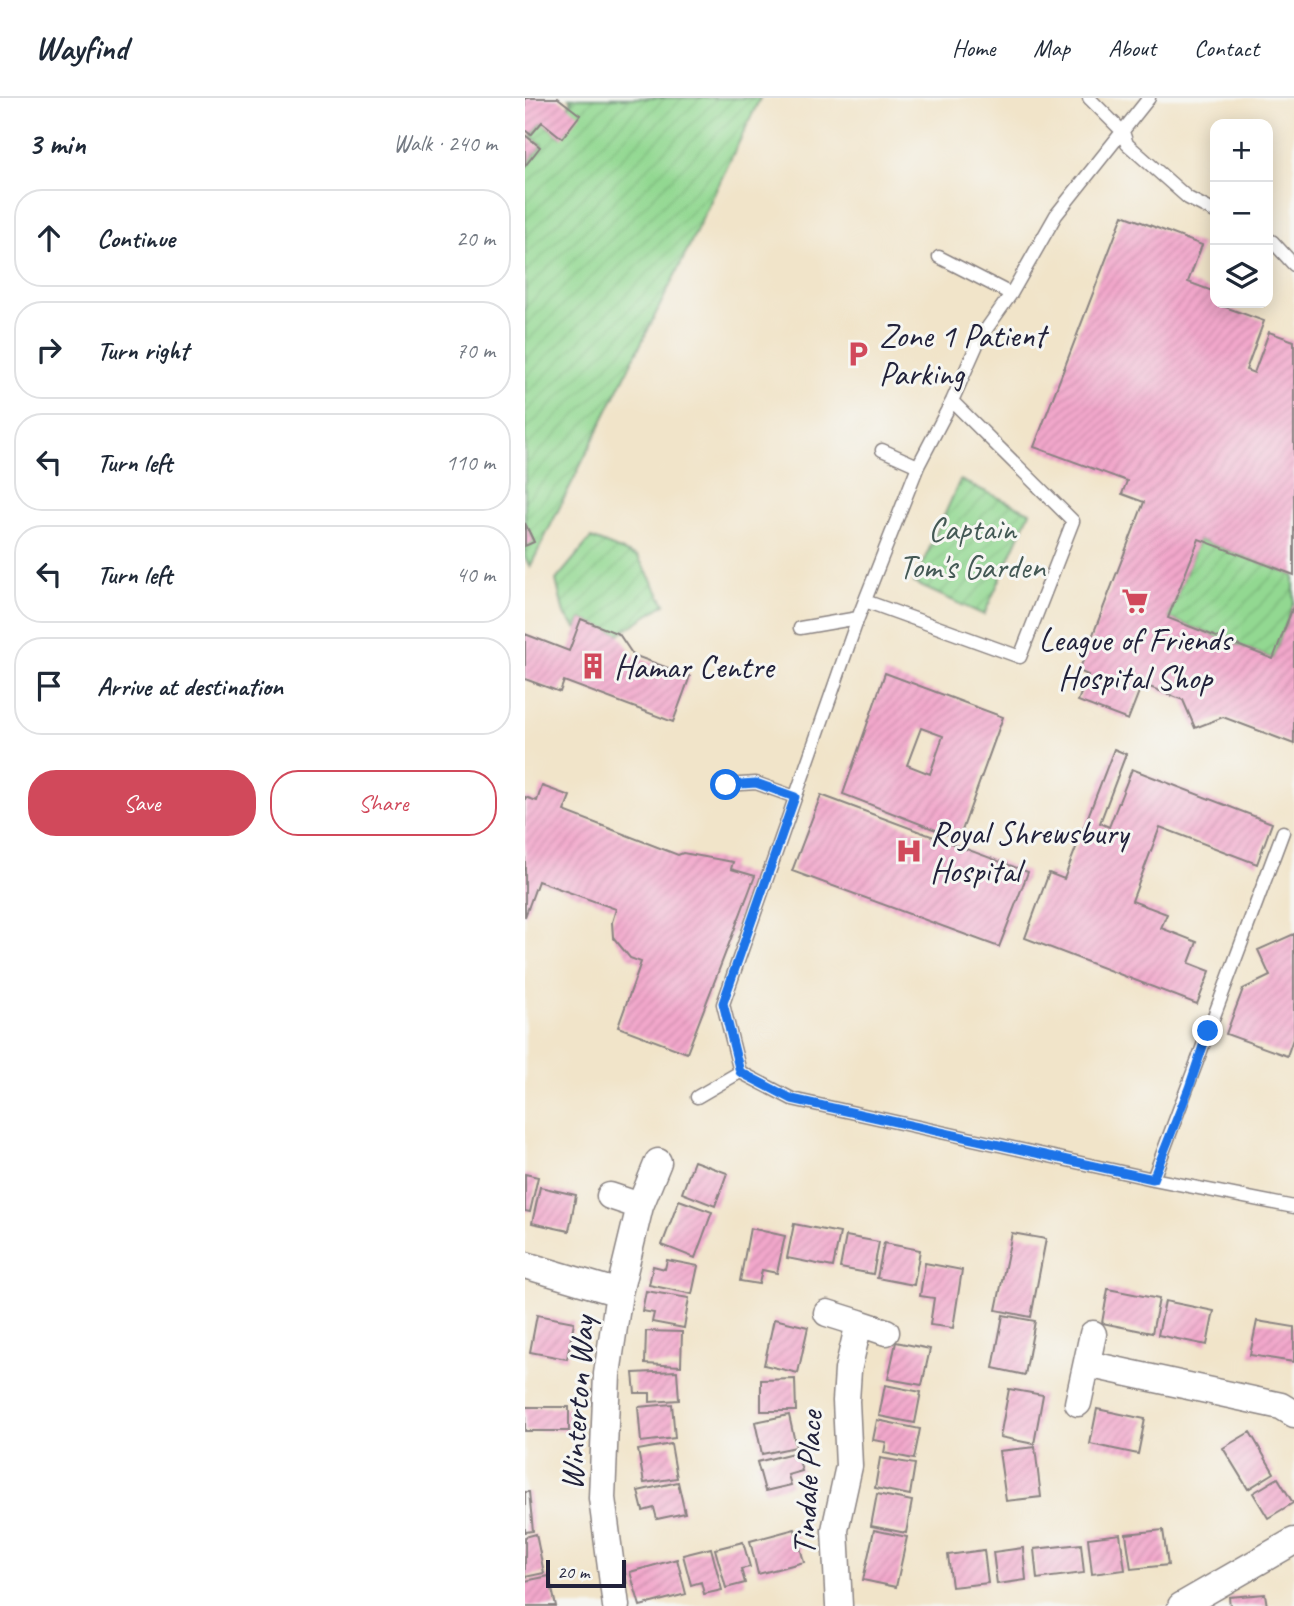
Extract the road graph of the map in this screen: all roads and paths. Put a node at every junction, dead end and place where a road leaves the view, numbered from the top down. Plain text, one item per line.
1 (1089, 98) edge
2 (1149, 98) edge
3 (1123, 132) junction
4 (1210, 209) edge
5 (1273, 242) edge
6 (939, 257) dead end
7 (1294, 265) edge
8 (1011, 294) junction
9 (952, 401) junction
10 (882, 450) dead end
11 (918, 466) junction
12 (865, 601) junction
13 (858, 618) junction
14 (800, 628) dead end
15 (726, 785) dead end
16 (795, 797) junction
17 (1283, 832) dead end
18 (740, 1072) junction
19 (697, 1097) dead end
20 (658, 1162) dead end
21 (1153, 1179) junction
22 (610, 1196) dead end
23 (639, 1206) junction
24 (1294, 1206) edge
25 (525, 1265) edge
26 (619, 1293) junction
27 (827, 1314) dead end
28 (859, 1322) junction
29 (886, 1332) dead end
30 (1093, 1334) dead end
31 (1087, 1364) junction
32 (1079, 1402) dead end
33 (1294, 1414) edge
34 (1294, 1541) edge
35 (616, 1606) edge
36 (839, 1606) edge
37 (1181, 1606) edge

1 - 3 lane
2 - 3 lane
3 - 4 lane
3 - 8 lane
5 - 7 lane
6 - 8 lane
8 - 9 lane
9 - 11 lane
9 - 12 lane
10 - 11 lane
11 - 12 lane
12 - 13 lane
13 - 14 lane
13 - 16 lane
15 - 16 lane
16 - 18 lane
17 - 21 lane
18 - 19 lane
18 - 21 lane
20 - 23 street, Winterton Way
21 - 24 lane
22 - 23 street
23 - 26 street, Winterton Way
25 - 26 street
26 - 35 street, Winterton Way
27 - 28 street
28 - 29 street
28 - 36 street, Tindale Place
30 - 31 street
31 - 32 street
31 - 33 street
34 - 37 street

